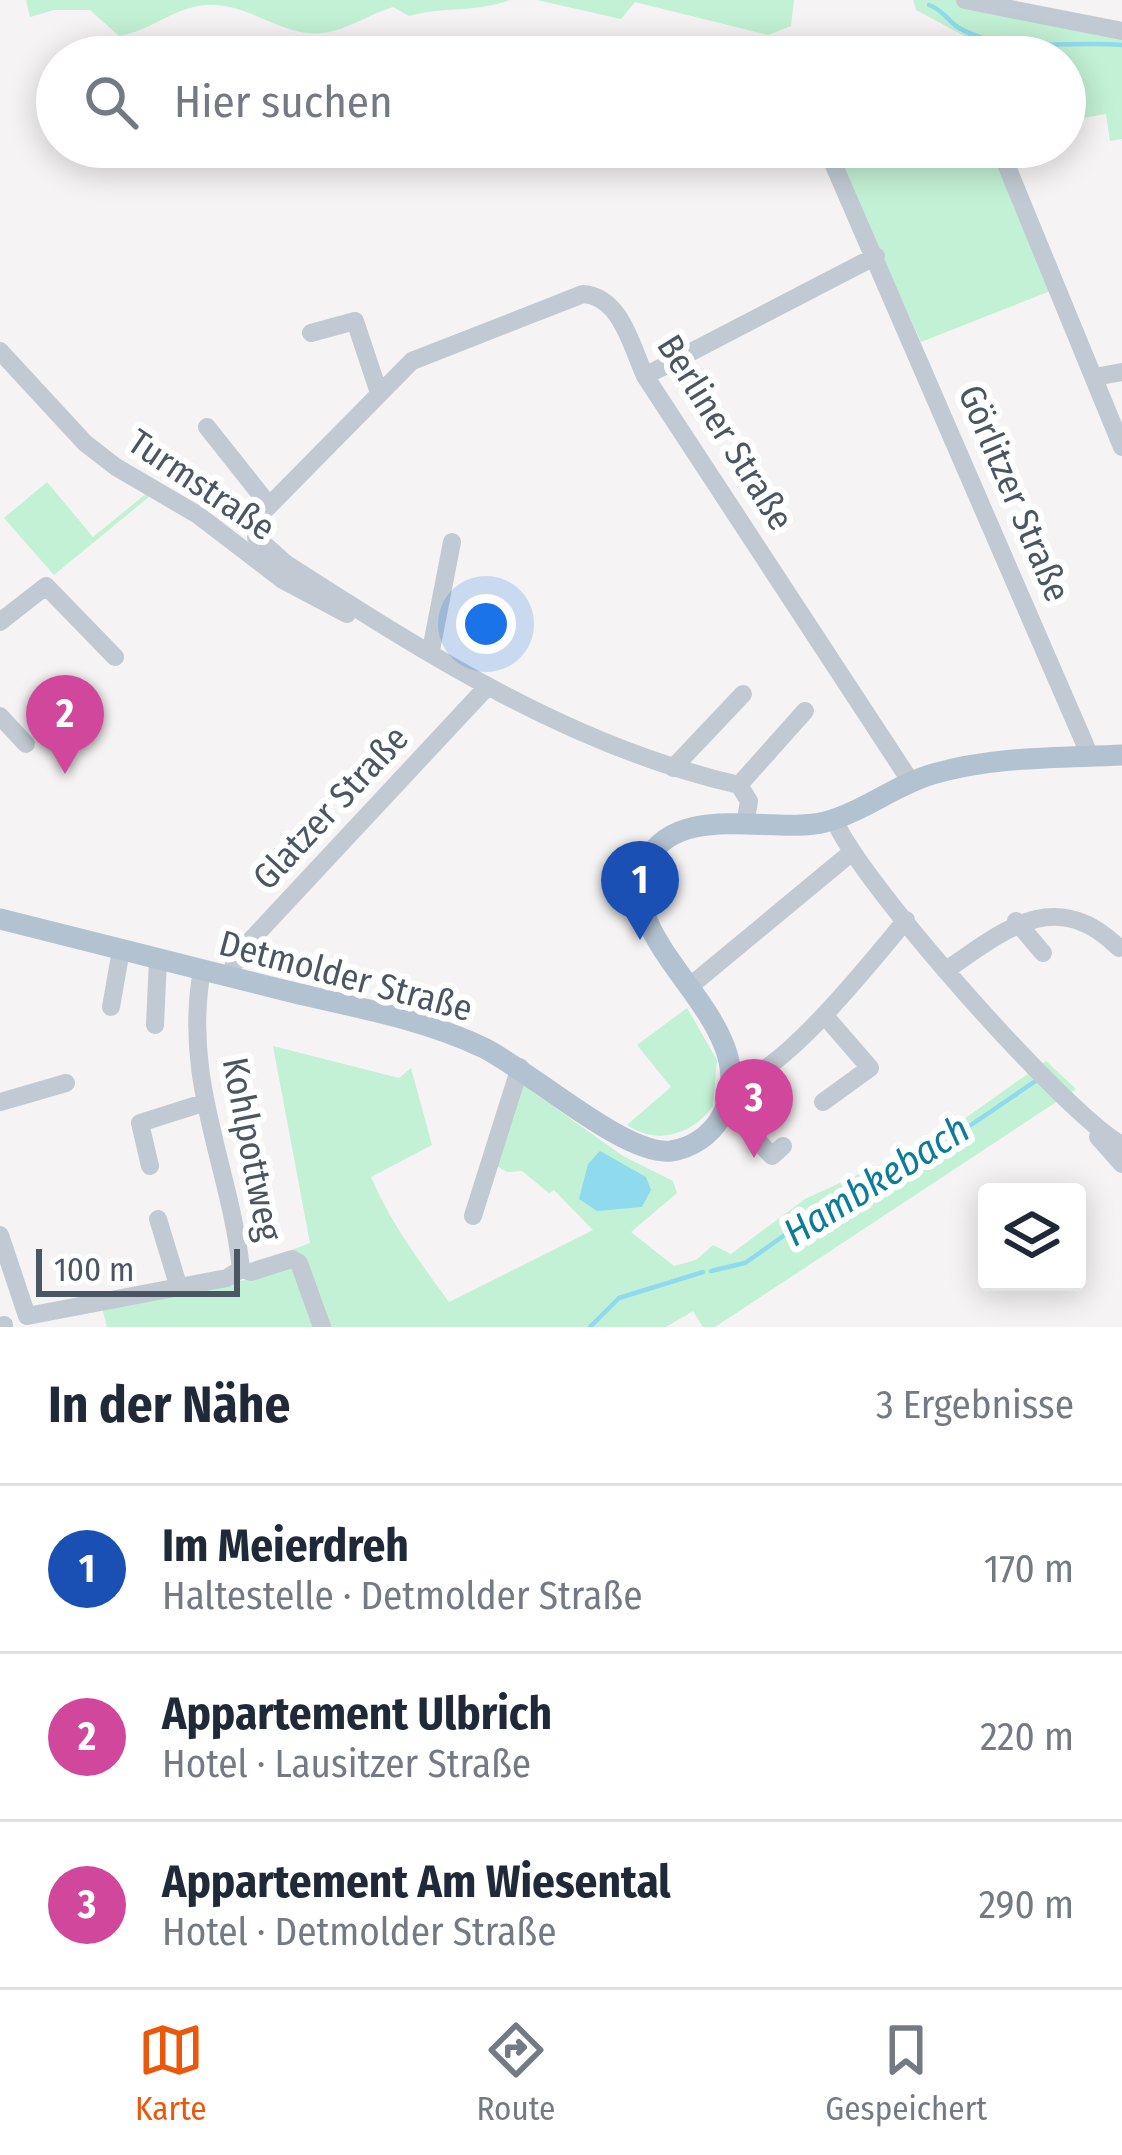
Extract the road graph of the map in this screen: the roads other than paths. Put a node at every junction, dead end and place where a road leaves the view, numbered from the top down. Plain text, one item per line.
1 (966, 0) edge
2 (1046, 8) edge
3 (1122, 31) edge
4 (836, 168) edge
5 (1008, 168) edge
6 (876, 256) junction
7 (311, 333) dead end
8 (0, 351) edge
9 (1122, 371) edge
10 (645, 376) junction
11 (1094, 377) junction
12 (379, 393) junction
13 (208, 427) dead end
14 (1122, 447) edge
15 (268, 504) junction
16 (256, 523) joint
17 (452, 542) dead end
18 (0, 621) edge
19 (396, 630) junction
20 (431, 650) junction
21 (116, 657) dead end
22 (487, 686) junction
23 (743, 694) dead end
24 (806, 711) dead end
25 (0, 716) edge
26 (26, 744) dead end
27 (1122, 754) edge
28 (1090, 757) junction
29 (673, 768) junction
30 (911, 782) junction
31 (739, 785) junction
32 (834, 819) junction
33 (745, 824) junction
34 (852, 852) junction
35 (906, 920) junction
36 (1016, 921) junction
37 (2, 923) edge
38 (1119, 948) edge
39 (122, 950) junction
40 (1043, 952) dead end
41 (158, 959) junction
42 (948, 969) junction
43 (202, 970) junction
44 (230, 977) junction
45 (689, 987) junction
46 (111, 1007) dead end
47 (825, 1016) junction
48 (155, 1025) dead end
49 (520, 1067) junction
50 (66, 1083) dead end
51 (732, 1083) junction
52 (0, 1102) edge
53 (823, 1102) dead end
54 (203, 1103) junction
55 (726, 1107) junction
56 (1096, 1131) junction
57 (1122, 1145) edge
58 (783, 1146) dead end
59 (1122, 1164) edge
60 (150, 1166) dead end
61 (473, 1216) dead end
62 (158, 1220) dead end
63 (0, 1235) edge
64 (241, 1269) junction
65 (178, 1288) junction
66 (50, 1320) edge
67 (322, 1327) edge

1 - 2 street
2 - 3 street
4 - 6 street, Görlitzer Straße
5 - 11 street
6 - 10 street
6 - 28 street, Görlitzer Straße
7 - 12 street
8 - 19 street, Turmstraße
9 - 11 street
10 - 12 street, Berliner Straße
10 - 30 street, Berliner Straße
11 - 14 street
12 - 15 street, Berliner Straße
13 - 15 street
15 - 16 street, Berliner Straße
16 - 19 street, Turmstraße
17 - 20 street
18 - 21 street
19 - 20 street, Turmstraße
20 - 22 street, Turmstraße
22 - 29 street, Turmstraße
22 - 44 street, Glatzer Straße
23 - 29 street
24 - 31 street
25 - 26 street
27 - 28 main road
28 - 30 main road
29 - 31 street, Turmstraße
30 - 32 main road
31 - 33 street
32 - 33 main road
32 - 34 street
33 - 45 main road
34 - 35 street
34 - 45 street
35 - 42 street
35 - 47 street
36 - 38 street
36 - 40 street
36 - 42 street
37 - 39 main road, Detmolder Straße
39 - 41 main road, Detmolder Straße
39 - 46 street
41 - 43 main road, Detmolder Straße
41 - 48 street
42 - 56 street
43 - 44 main road, Detmolder Straße
43 - 54 street, Kohlpottweg
44 - 49 main road, Detmolder Straße
45 - 51 main road
47 - 51 street
47 - 53 street
49 - 55 main road, Detmolder Straße
49 - 61 street
50 - 52 street
51 - 55 main road
54 - 60 street
54 - 64 street, Kohlpottweg
55 - 58 street
56 - 57 street
56 - 59 street
62 - 65 street
63 - 66 street
64 - 65 street
64 - 67 street
65 - 66 street

